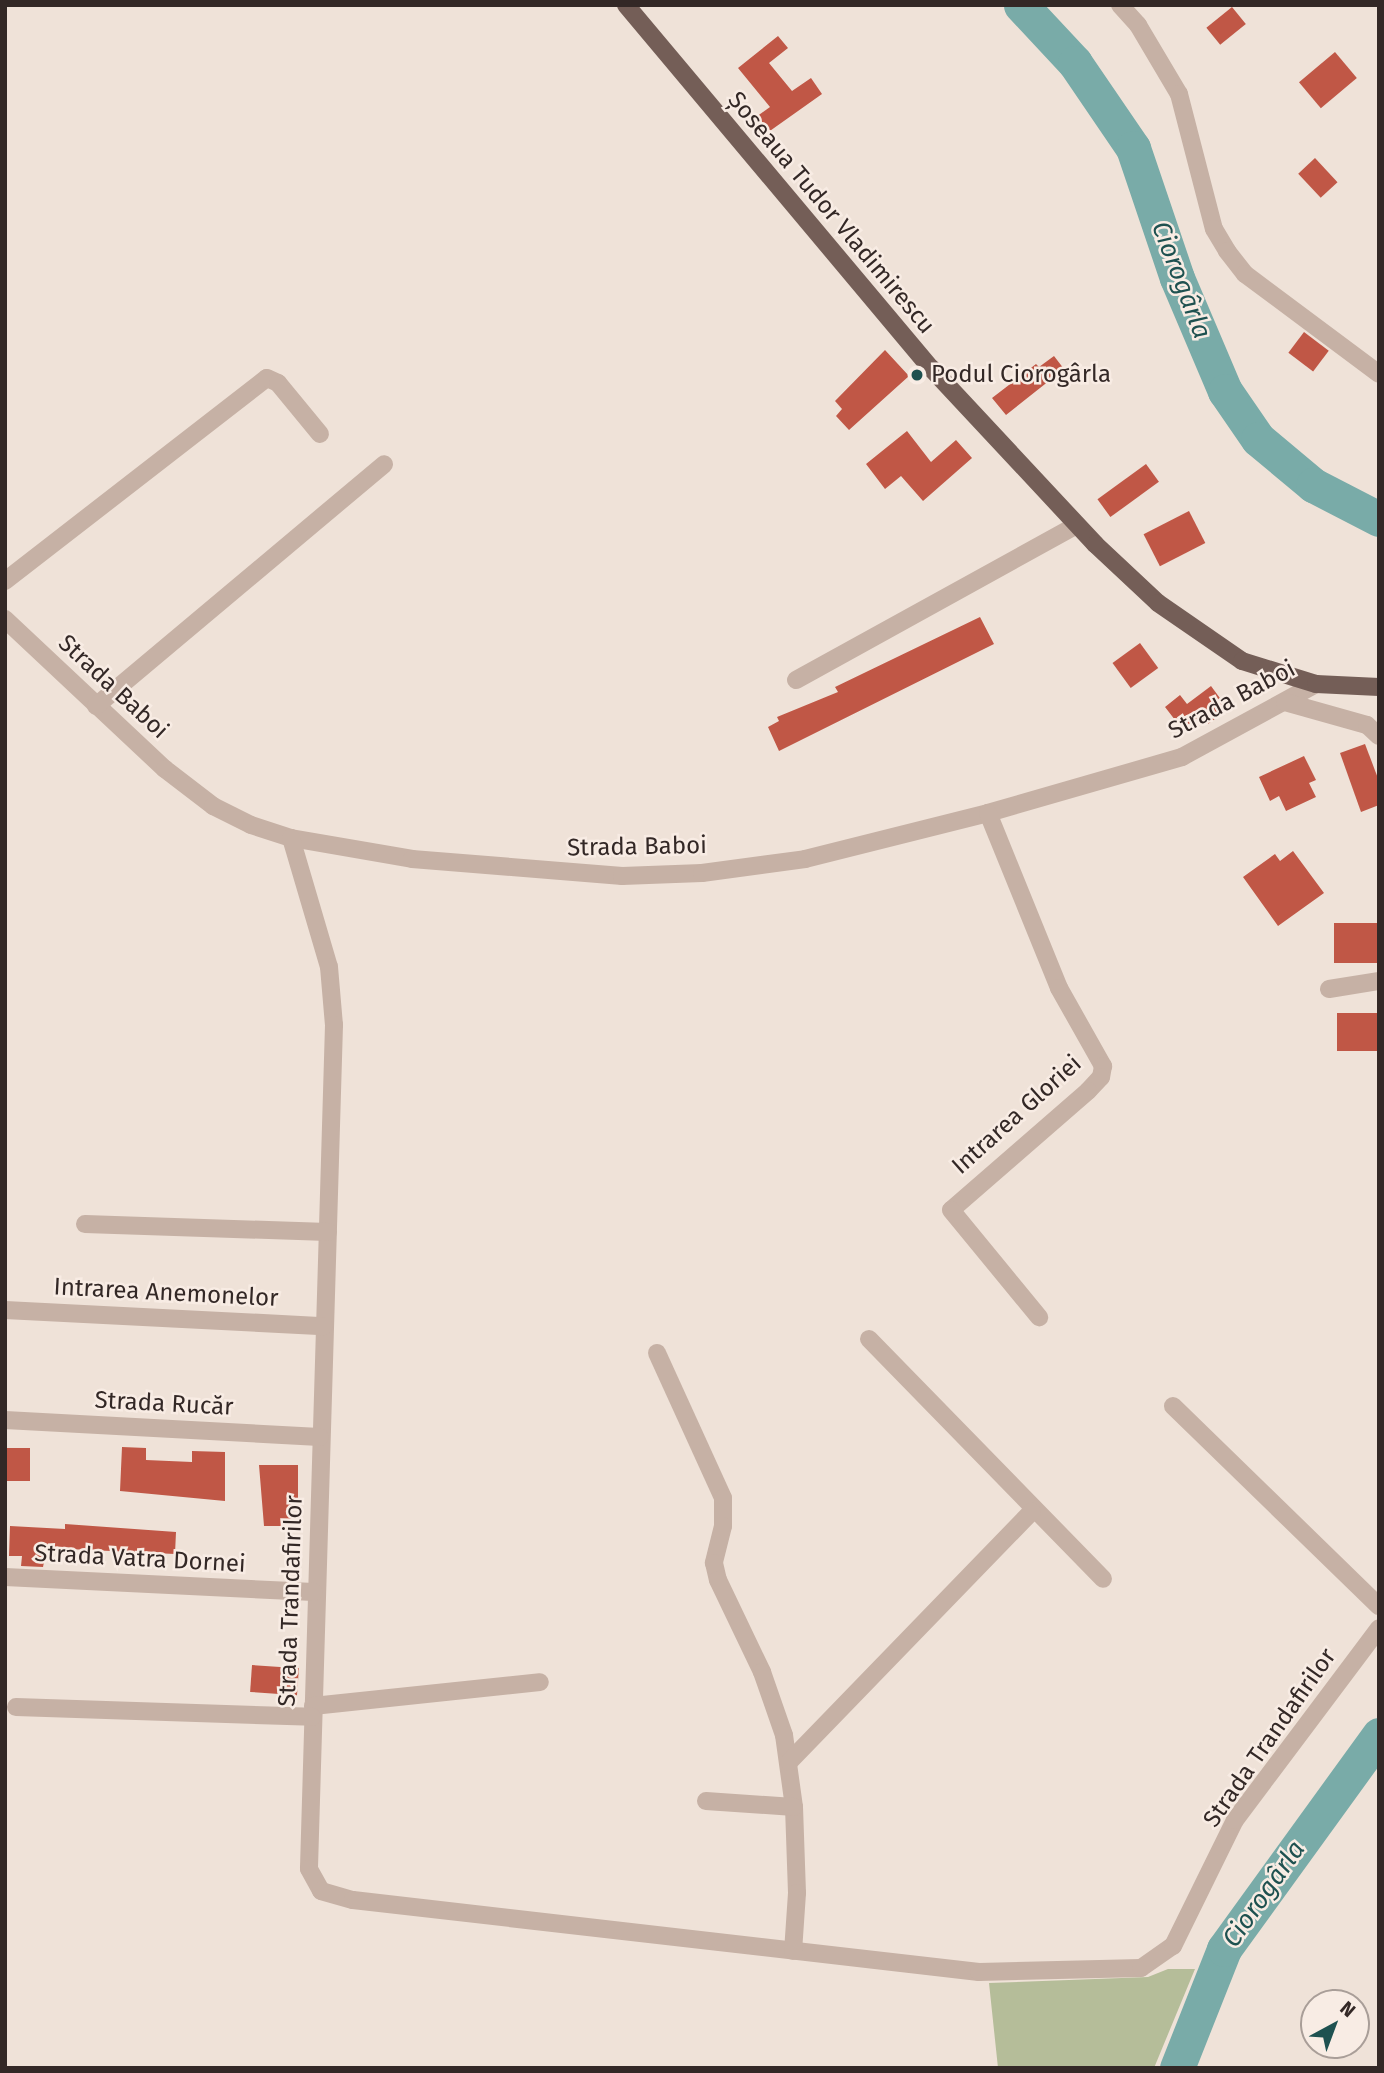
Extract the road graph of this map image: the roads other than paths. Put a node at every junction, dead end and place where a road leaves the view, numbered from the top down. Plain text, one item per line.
1 (626, 5) edge
2 (1120, 5) edge
3 (1379, 374) edge
4 (320, 434) dead end
5 (384, 464) dead end
6 (1077, 525) junction
7 (5, 581) edge
8 (5, 619) edge
9 (796, 680) dead end
10 (1316, 684) junction
11 (1379, 687) edge
12 (1286, 702) junction
13 (96, 706) junction
14 (1379, 736) edge
15 (988, 813) junction
16 (292, 838) junction
17 (1379, 981) edge
18 (1329, 989) dead end
19 (85, 1224) dead end
20 (328, 1232) junction
21 (5, 1310) edge
22 (1039, 1317) dead end
23 (324, 1326) junction
24 (869, 1339) dead end
25 (657, 1353) dead end
26 (1173, 1406) dead end
27 (5, 1420) edge
28 (320, 1437) junction
29 (1032, 1511) junction
30 (5, 1577) edge
31 (1103, 1579) dead end
32 (314, 1592) junction
33 (1379, 1606) edge
34 (1379, 1628) edge
35 (540, 1682) dead end
36 (16, 1707) dead end
37 (312, 1712) junction
38 (789, 1762) junction
39 (706, 1801) dead end
40 (794, 1807) junction
41 (793, 1951) junction

1 - 6 main road, Șoseaua Tudor Vladimirescu
2 - 3 street
4 - 7 street
5 - 13 street
6 - 9 street
6 - 10 main road, Șoseaua Tudor Vladimirescu
8 - 13 street, Strada Baboi
10 - 11 main road, Șoseaua Tudor Vladimirescu
10 - 12 street, Strada Baboi
12 - 14 street
12 - 15 street, Strada Baboi
13 - 16 street, Strada Baboi
15 - 16 street, Strada Baboi
15 - 22 street, Intrarea Gloriei
16 - 20 street, Strada Trandafirilor
17 - 18 street
19 - 20 street
20 - 23 street, Strada Trandafirilor
21 - 23 street, Intrarea Anemonelor
23 - 28 street, Strada Trandafirilor
24 - 29 street
25 - 38 street
26 - 33 street
27 - 28 street, Strada Rucăr
28 - 32 street, Strada Trandafirilor
29 - 31 street
29 - 38 street
30 - 32 street, Strada Vatra Dornei
32 - 37 street, Strada Trandafirilor
34 - 41 street, Strada Trandafirilor
35 - 37 street
36 - 37 street
37 - 41 street, Strada Trandafirilor
38 - 40 street
39 - 40 street
40 - 41 street

